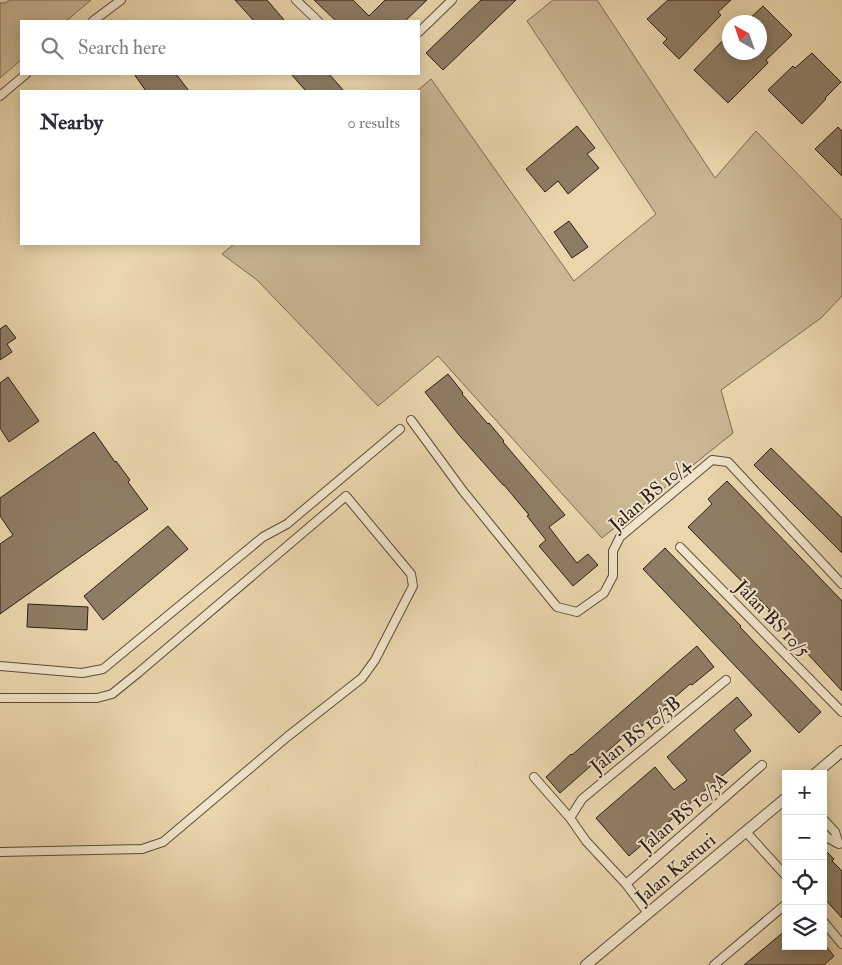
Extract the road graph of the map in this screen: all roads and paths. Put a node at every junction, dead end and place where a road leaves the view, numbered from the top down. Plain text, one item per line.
1 (121, 0) edge
2 (296, 0) edge
3 (452, 0) edge
4 (94, 20) edge
5 (317, 20) edge
6 (420, 31) edge
7 (25, 75) edge
8 (0, 96) edge
9 (411, 420) dead end
10 (400, 429) dead end
11 (680, 547) dead end
12 (842, 584) edge
13 (0, 666) edge
14 (726, 680) dead end
15 (0, 698) edge
16 (842, 712) edge
17 (842, 751) edge
18 (762, 765) dead end
19 (820, 770) edge
20 (534, 777) dead end
21 (782, 801) edge
22 (570, 818) junction
23 (827, 823) edge
24 (746, 832) junction
25 (827, 837) edge
26 (841, 846) edge
27 (0, 852) edge
28 (782, 872) edge
29 (626, 884) junction
30 (785, 905) edge
31 (648, 913) junction
32 (827, 926) edge
33 (842, 944) edge
34 (586, 965) edge
35 (714, 965) edge

1 - 4 street
2 - 5 street
3 - 6 street
7 - 8 street
9 - 12 street, Jalan BS 10/4
10 - 13 street
11 - 16 street, Jalan BS 10/5
14 - 22 street, Jalan BS 10/3B
15 - 27 street
17 - 19 street
18 - 29 street, Jalan BS 10/3A
20 - 22 street
21 - 24 street, Jalan Kasturi
22 - 29 street
23 - 26 street
24 - 28 street
24 - 31 street, Jalan Kasturi
25 - 26 street
29 - 31 street
30 - 35 street
31 - 34 street, Jalan Kasturi
32 - 33 street

